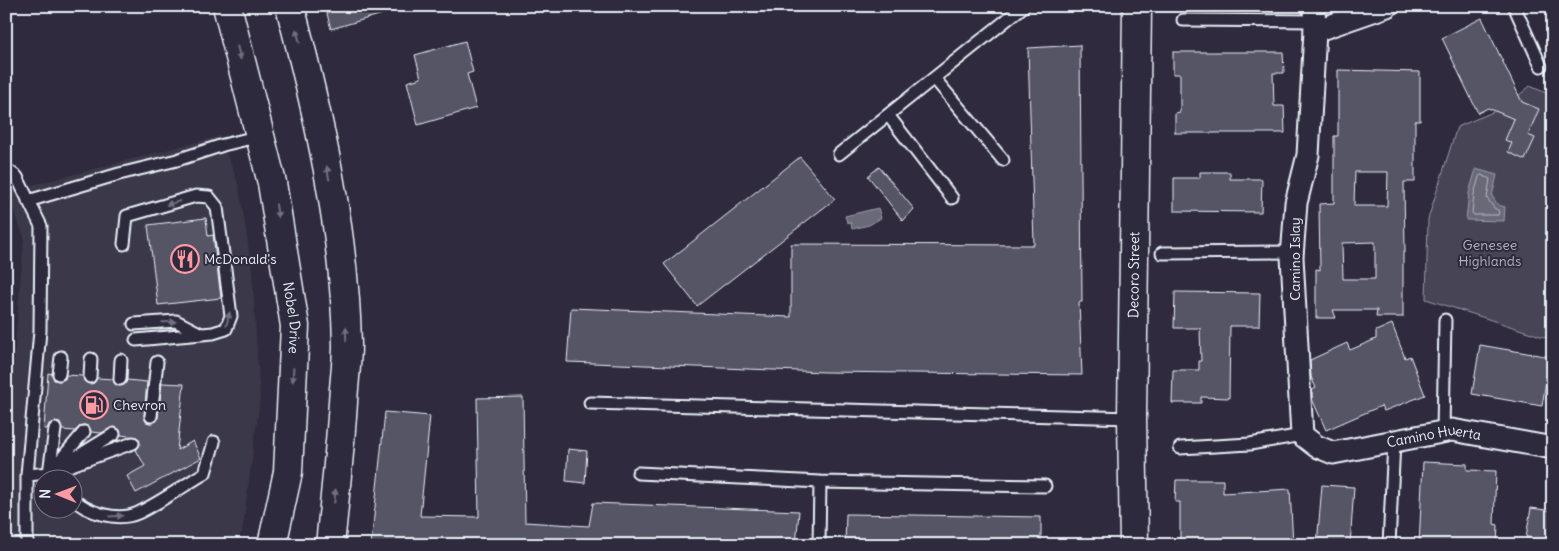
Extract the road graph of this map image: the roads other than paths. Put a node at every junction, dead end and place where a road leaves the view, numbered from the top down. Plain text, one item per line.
1 (227, 6) edge
2 (290, 6) edge
3 (1024, 6) edge
4 (1137, 6) edge
5 (1387, 6) edge
6 (1514, 6) edge
7 (1315, 19) edge
8 (1183, 20) dead end
9 (1541, 66) dead end
10 (934, 78) junction
11 (888, 115) junction
12 (261, 135) junction
13 (839, 154) dead end
14 (1003, 160) dead end
15 (6, 168) edge
16 (952, 198) dead end
17 (28, 201) junction
18 (124, 244) dead end
19 (1293, 252) junction
20 (1162, 253) dead end
21 (1445, 320) dead end
22 (134, 324) dead end
23 (201, 334) junction
24 (136, 340) dead end
25 (61, 357) dead end
26 (91, 359) dead end
27 (121, 360) dead end
28 (157, 362) dead end
29 (59, 374) dead end
30 (90, 377) dead end
31 (120, 379) dead end
32 (590, 403) dead end
33 (151, 416) dead end
34 (1132, 418) junction
35 (55, 430) dead end
36 (84, 432) dead end
37 (1443, 432) junction
38 (114, 434) dead end
39 (1309, 440) junction
40 (214, 442) dead end
41 (1394, 442) junction
42 (132, 443) dead end
43 (1180, 448) dead end
44 (1553, 448) edge
45 (53, 468) edge
46 (58, 468) edge
47 (64, 468) edge
48 (71, 468) edge
49 (638, 473) dead end
50 (27, 475) junction
51 (32, 475) edge
52 (820, 482) junction
53 (1045, 486) dead end
54 (82, 506) edge
55 (27, 545) edge
56 (272, 545) edge
57 (330, 545) edge
58 (819, 545) edge
59 (1134, 545) edge
60 (1389, 545) edge

1 -> 12 main road, Nobel Drive
57 -> 2 main road
3 - 10 lane
4 - 34 main road, Decoro Street
5 - 7 street
6 - 9 lane
7 - 8 lane
7 - 19 street, Camino Islay
10 - 11 lane
10 - 14 lane
11 - 13 lane
11 - 16 lane
12 - 17 lane
12 -> 56 main road, Nobel Drive
15 - 17 lane
17 - 50 lane
23 -> 18 lane
19 - 20 lane
19 - 39 street, Camino Islay
21 - 37 lane
22 -> 23 lane
23 - 24 lane
25 - 29 lane
26 - 30 lane
27 - 31 lane
28 - 33 lane
32 - 34 lane
34 - 59 main road, Decoro Street
35 - 45 lane
36 - 46 lane
37 - 41 street, Camino Huerta
37 - 44 street, Camino Huerta
38 - 47 lane
39 - 41 street, Camino Huerta
39 - 43 lane
54 -> 40 lane
41 - 60 lane
42 - 48 lane
49 - 52 lane
50 - 51 lane
50 - 55 lane
52 - 53 lane
52 - 58 lane

